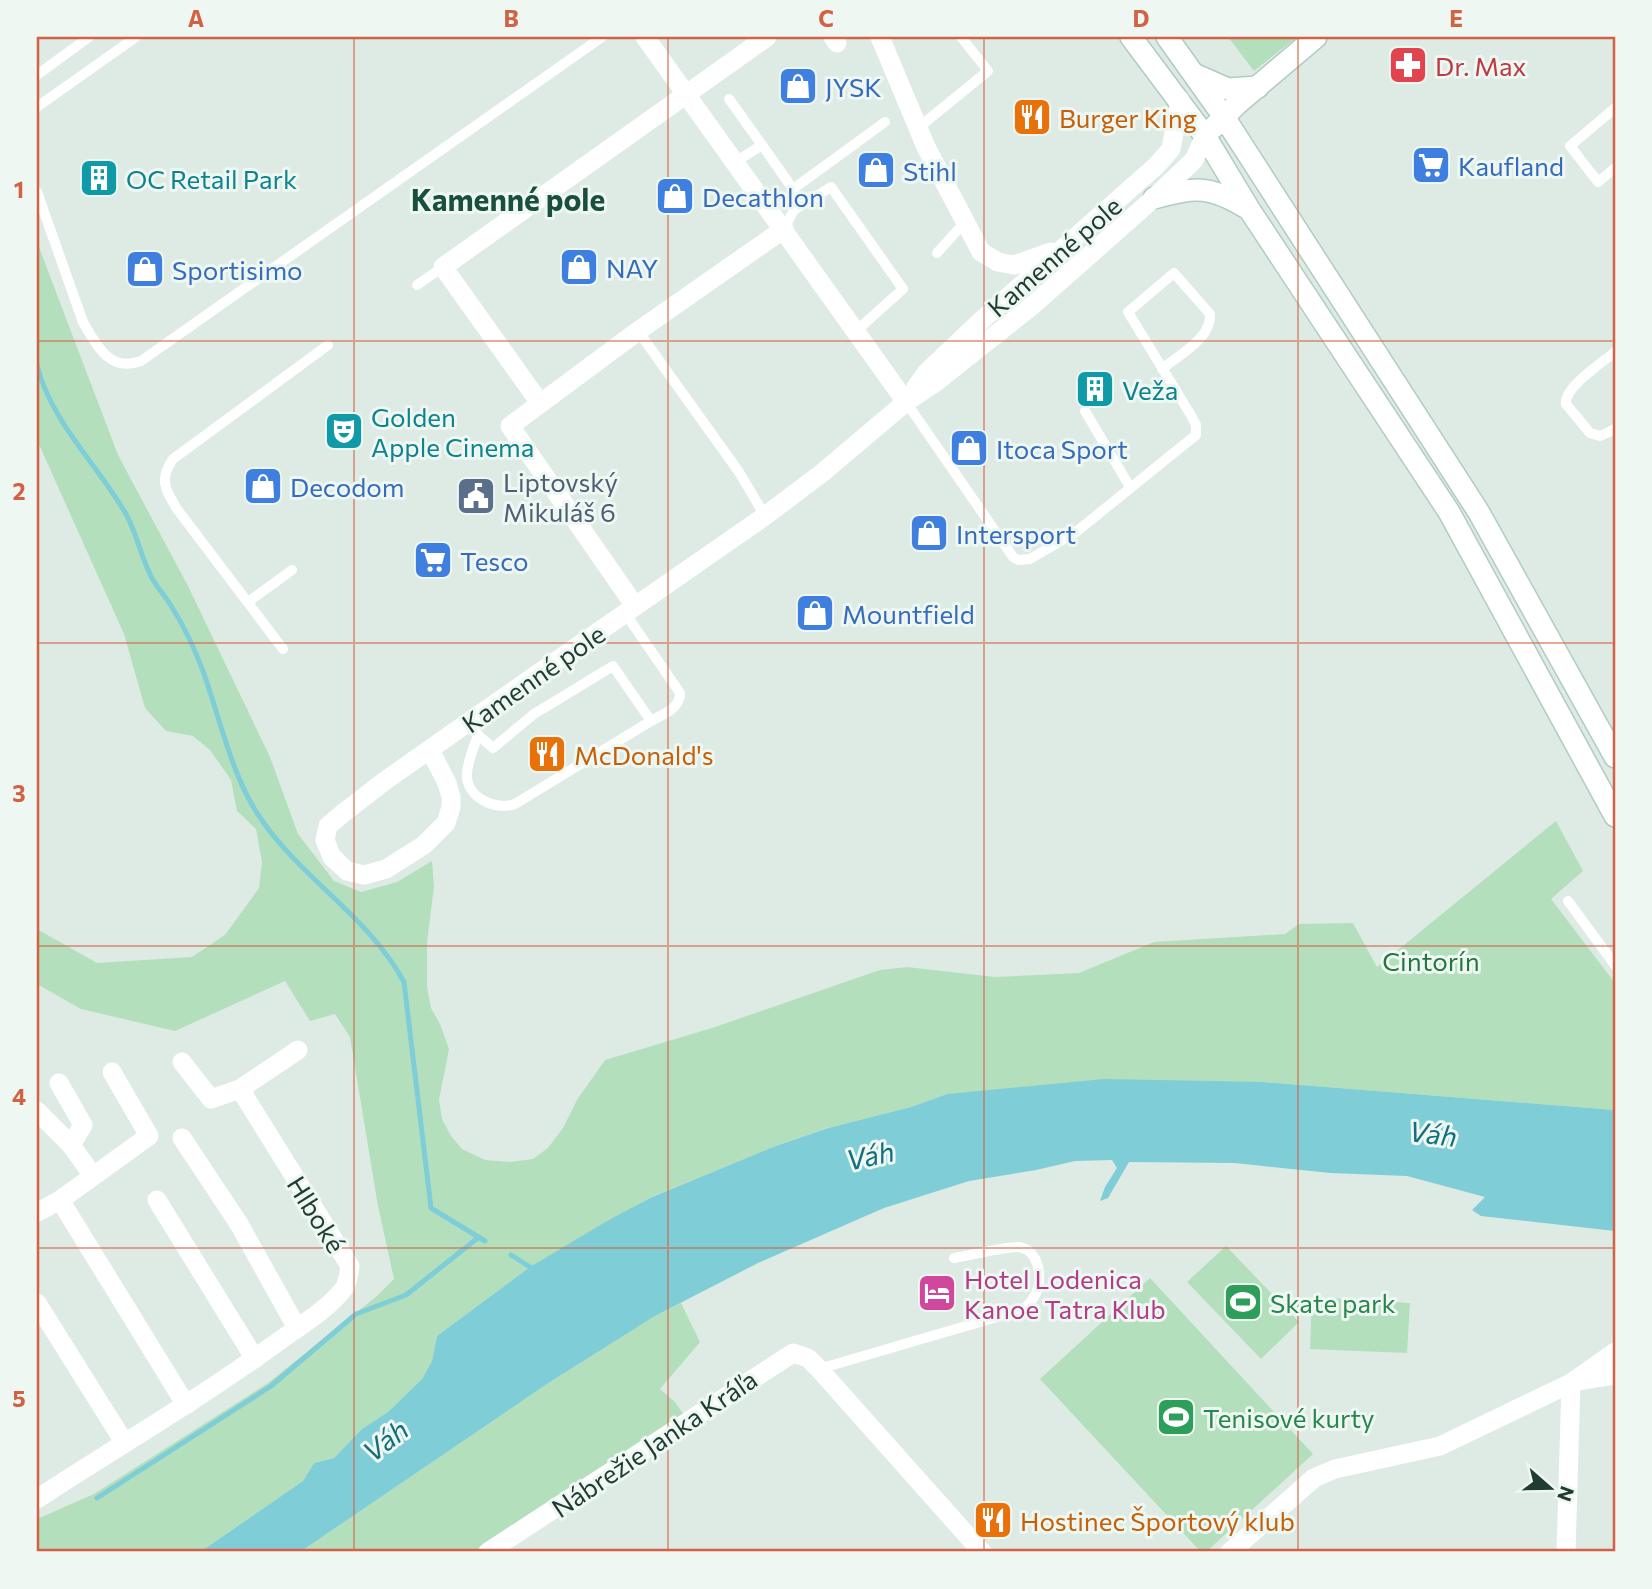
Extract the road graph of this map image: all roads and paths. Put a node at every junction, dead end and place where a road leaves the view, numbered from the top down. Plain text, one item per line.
1 (89, 37) edge
2 (136, 37) edge
3 (603, 37) edge
4 (767, 37) edge
5 (880, 37) edge
6 (961, 37) edge
7 (1131, 37) edge
8 (1167, 37) edge
9 (1316, 37) edge
10 (652, 39) edge
11 (1195, 74) junction
12 (37, 75) edge
13 (1258, 86) junction
14 (686, 95) junction
15 (729, 99) dead end
16 (1180, 100) junction
17 (37, 107) edge
18 (1615, 108) edge
19 (1224, 117) junction
20 (885, 122) dead end
21 (917, 129) junction
22 (1205, 136) junction
23 (762, 145) junction
24 (1171, 149) junction
25 (735, 162) junction
26 (1615, 167) edge
27 (37, 192) edge
28 (1154, 198) junction
29 (1249, 209) junction
30 (964, 223) junction
31 (783, 229) junction
32 (1060, 250) junction
33 (937, 253) dead end
34 (443, 267) junction
35 (417, 285) dead end
36 (638, 331) junction
37 (855, 332) junction
38 (328, 345) dead end
39 (1615, 352) edge
40 (1162, 369) junction
41 (906, 402) junction
42 (540, 403) junction
43 (1085, 411) dead end
44 (1615, 429) edge
45 (1130, 487) junction
46 (765, 516) junction
47 (292, 570) dead end
48 (248, 602) junction
49 (630, 610) junction
50 (283, 649) dead end
51 (651, 721) junction
52 (474, 728) junction
53 (430, 750) junction
54 (1615, 757) edge
55 (1615, 816) edge
56 (1568, 901) dead end
57 (1615, 965) edge
58 (298, 1050) dead end
59 (182, 1062) dead end
60 (112, 1072) dead end
61 (59, 1083) dead end
62 (240, 1089) junction
63 (37, 1111) edge
64 (182, 1138) dead end
65 (71, 1145) junction
66 (93, 1176) junction
67 (60, 1200) junction
68 (157, 1200) dead end
69 (37, 1210) edge
70 (954, 1258) dead end
71 (37, 1303) edge
72 (296, 1328) junction
73 (1615, 1352) edge
74 (255, 1359) junction
75 (819, 1369) junction
76 (1615, 1375) edge
77 (1571, 1383) junction
78 (186, 1405) junction
79 (124, 1442) junction
80 (37, 1499) edge
81 (977, 1551) edge
82 (488, 1552) edge
83 (1230, 1552) edge
84 (1566, 1552) edge

1 - 12 lane
2 - 17 lane
3 - 27 lane
4 - 14 street
5 - 21 street
6 - 21 lane
7 - 16 main road
8 - 11 main road
9 - 13 main road
10 - 14 street
11 - 13 main road
11 - 19 main road
13 - 19 main road
14 - 25 street
14 - 34 street
15 - 23 lane
16 - 22 main road
16 - 24 street
18 - 26 lane
19 - 22 main road
19 - 54 main road
20 - 23 lane
21 - 30 street
22 - 24 street
22 - 28 street, Kamenné pole
22 - 29 main road
23 - 25 lane
24 - 32 street, Kamenné pole
25 - 31 street
28 - 29 main road
28 - 41 street, Kamenné pole
29 - 55 main road
30 - 32 street
30 - 33 lane
31 - 36 street
31 - 37 street
31 - 37 lane
32 - 41 street, Kamenné pole
34 - 35 lane
34 - 42 street
36 - 42 street
36 - 46 lane
37 - 41 street
38 - 48 lane
39 - 44 lane
40 - 40 lane
40 - 45 lane
41 - 45 lane
41 - 46 street, Kamenné pole
42 - 49 street
43 - 45 lane
46 - 49 street, Kamenné pole
47 - 48 lane
48 - 50 lane
49 - 51 lane
49 - 52 street, Kamenné pole
51 - 52 lane
51 - 52 lane
52 - 53 street, Kamenné pole
53 - 53 street, Kamenné pole
56 - 57 lane
58 - 62 street
59 - 62 street
60 - 66 street
61 - 65 street
62 - 72 street, Hlboké
63 - 65 street
64 - 72 street
65 - 66 street
66 - 67 street
67 - 69 street
67 - 78 street
68 - 74 street
70 - 75 lane
71 - 79 street
72 - 74 street, Hlboké
73 - 77 street
74 - 78 street, Hlboké
75 - 81 street
75 - 82 street, Nábrežie Janka Kráľa
76 - 77 street
77 - 83 street
77 - 84 street
78 - 79 street, Hlboké
79 - 80 street, Hlboké

